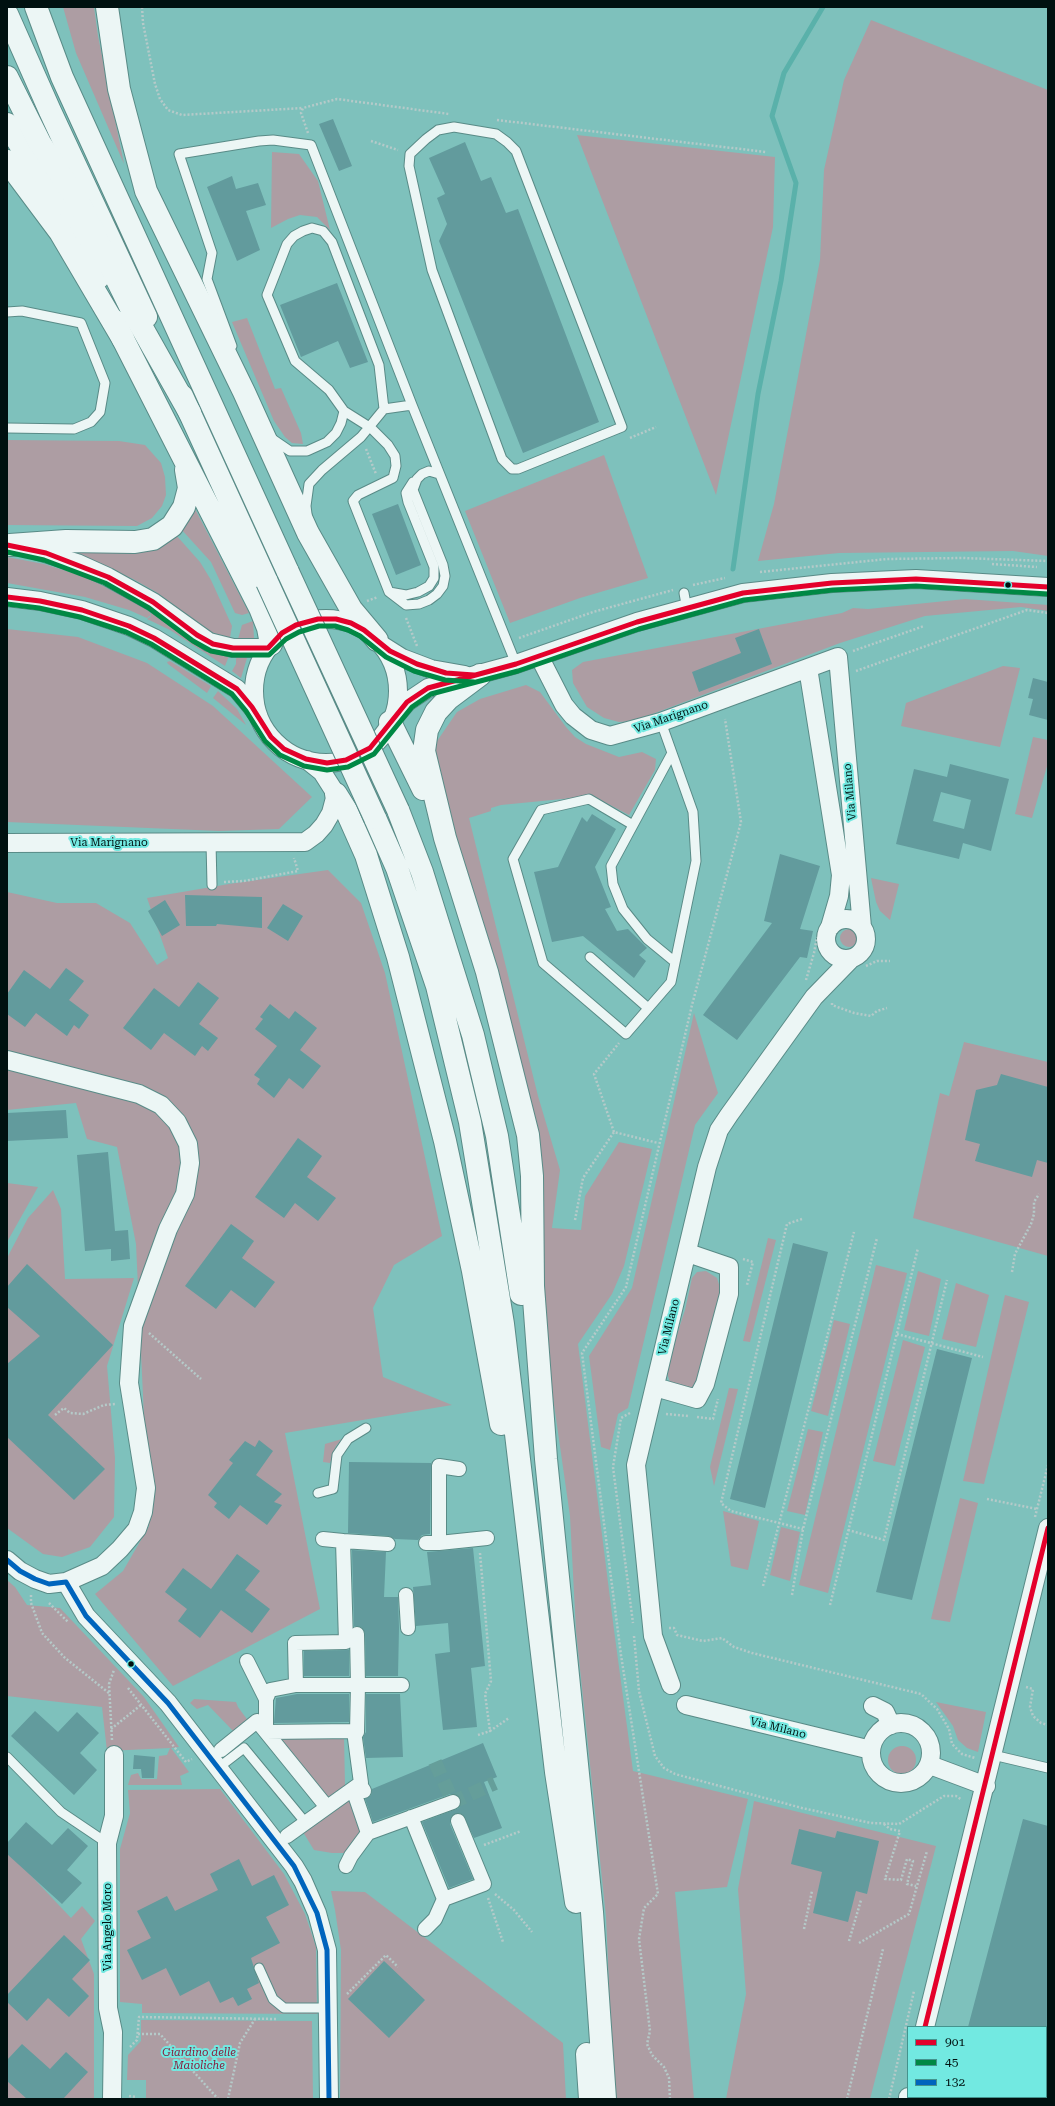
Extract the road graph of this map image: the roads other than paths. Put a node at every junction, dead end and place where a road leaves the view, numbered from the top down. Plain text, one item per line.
1 (29, 7) edge
2 (36, 7) edge
3 (107, 7) edge
4 (7, 14) edge
5 (7, 38) edge
6 (7, 77) edge
7 (70, 95) junction
8 (50, 111) junction
9 (7, 124) edge
10 (410, 154) joint
11 (7, 161) edge
12 (7, 312) edge
13 (122, 339) junction
14 (244, 392) junction
15 (412, 405) junction
16 (384, 409) junction
17 (344, 411) junction
18 (190, 412) junction
19 (259, 427) junction
20 (7, 428) edge
21 (370, 428) junction
22 (182, 453) junction
23 (439, 474) junction
24 (416, 479) junction
25 (308, 533) junction
26 (9, 545) edge
27 (1048, 587) edge
28 (389, 592) junction
29 (7, 597) edge
30 (377, 640) junction
31 (269, 646) junction
32 (539, 656) junction
33 (838, 657) joint
34 (516, 664) junction
35 (808, 668) junction
36 (480, 675) junction
37 (259, 718) junction
38 (390, 722) junction
39 (661, 722) junction
40 (672, 753) junction
41 (307, 760) junction
42 (336, 794) junction
43 (634, 825) junction
44 (445, 838) junction
45 (7, 843) edge
46 (211, 843) junction
47 (212, 885) dead end
48 (830, 927) junction
49 (862, 927) junction
50 (828, 949) junction
51 (590, 957) dead end
52 (675, 962) junction
53 (857, 963) junction
54 (814, 997) junction
55 (648, 1008) junction
56 (7, 1060) edge
57 (688, 1253) junction
58 (655, 1387) junction
59 (366, 1428) dead end
60 (546, 1459) junction
61 (459, 1469) dead end
62 (318, 1493) dead end
63 (1040, 1526) edge
64 (323, 1539) dead end
65 (483, 1539) road end
66 (343, 1541) junction
67 (388, 1544) dead end
68 (7, 1560) edge
69 (66, 1582) junction
70 (406, 1595) dead end
71 (536, 1610) junction
72 (408, 1628) dead end
73 (354, 1639) junction
74 (247, 1661) dead end
75 (296, 1685) junction
76 (358, 1685) junction
77 (402, 1685) dead end
78 (671, 1685) dead end
79 (266, 1699) junction
80 (686, 1705) dead end
81 (873, 1706) dead end
82 (891, 1725) junction
83 (354, 1731) junction
84 (266, 1732) junction
85 (221, 1750) dead end
86 (871, 1750) junction
87 (985, 1753) junction
88 (114, 1755) road end
89 (7, 1757) edge
90 (930, 1765) junction
91 (218, 1768) junction
92 (1048, 1768) edge
93 (361, 1783) junction
94 (986, 1786) junction
95 (453, 1802) dead end
96 (326, 1806) junction
97 (411, 1817) junction
98 (458, 1821) dead end
99 (305, 1822) junction
100 (368, 1833) junction
101 (287, 1836) dead end
102 (108, 1843) junction
103 (346, 1866) dead end
104 (444, 1899) junction
105 (425, 1930) dead end
106 (259, 1968) dead end
107 (328, 2008) junction
108 (925, 2026) edge
109 (112, 2099) edge
110 (329, 2099) edge
111 (590, 2099) edge
112 (605, 2099) edge

1 - 7 highway
2 - 7 highway
3 - 14 highway
4 - 8 highway
5 - 8 highway
6 - 18 highway
7 - 60 highway, bridge
8 - 18 highway
9 - 13 highway
10 - 10 lane
11 - 13 highway
12 - 20 lane
13 - 22 highway
14 - 15 lane
14 - 19 highway
15 - 16 lane
15 - 23 lane
16 - 17 lane
16 - 21 lane
17 - 19 lane
17 - 21 lane
18 - 71 highway, bridge
19 - 25 highway
21 - 25 lane
21 - 28 lane
22 - 26 highway
22 - 31 highway
23 - 24 lane
23 - 34 lane
24 - 28 lane
24 - 28 lane
25 - 30 highway
26 - 31 street
27 - 32 street
29 - 37 street
30 - 31 street
30 - 36 street
30 - 38 street
31 - 37 street
32 - 34 street
32 - 39 street, Via Marignano
33 - 35 street, Via Marignano
33 - 49 street, Via Milano
34 - 36 street
35 - 39 street, Via Marignano
35 - 48 street, Via Milano
36 - 38 street
36 - 44 highway
37 - 41 street
38 - 41 street
38 - 44 highway
39 - 40 lane
40 - 43 lane
40 - 52 lane
41 - 42 street
42 - 46 street, Via Marignano
42 - 71 highway
43 - 52 lane
43 - 55 lane
44 - 60 highway
45 - 46 street, Via Marignano
46 - 47 lane
48 - 49 street
48 - 50 street, Via Milano
49 - 53 street, Via Milano
50 - 53 street
50 - 54 street, Via Milano
51 - 55 lane
52 - 55 lane
53 - 54 street
54 - 57 street, Via Milano
56 - 69 street
57 - 58 street, Via Milano
57 - 58 street
58 - 78 street, Via Milano
59 - 62 lane
60 - 112 highway
61 - 65 street
63 - 87 street
64 - 66 street
66 - 67 street
66 - 73 street
68 - 69 street
69 - 91 street
70 - 72 street
71 - 111 highway
73 - 75 street
73 - 76 street
74 - 79 street
75 - 76 street
75 - 79 street
76 - 77 street
76 - 83 street
79 - 84 street
80 - 86 street, Via Milano
81 - 82 street
82 - 86 street
82 - 90 street
83 - 84 street
83 - 93 street
84 - 85 street
84 - 96 street
86 - 90 street
87 - 92 lane
87 - 94 street
88 - 102 street, Via Angelo Moro
89 - 102 lane
90 - 94 street
91 - 99 lane
91 - 107 street
93 - 96 street
93 - 100 street
94 - 108 street
95 - 97 street
96 - 99 street
97 - 100 street
97 - 104 street
98 - 104 street
99 - 101 street
100 - 103 street
102 - 109 street, Via Angelo Moro
104 - 105 street
106 - 107 lane
107 - 110 street

